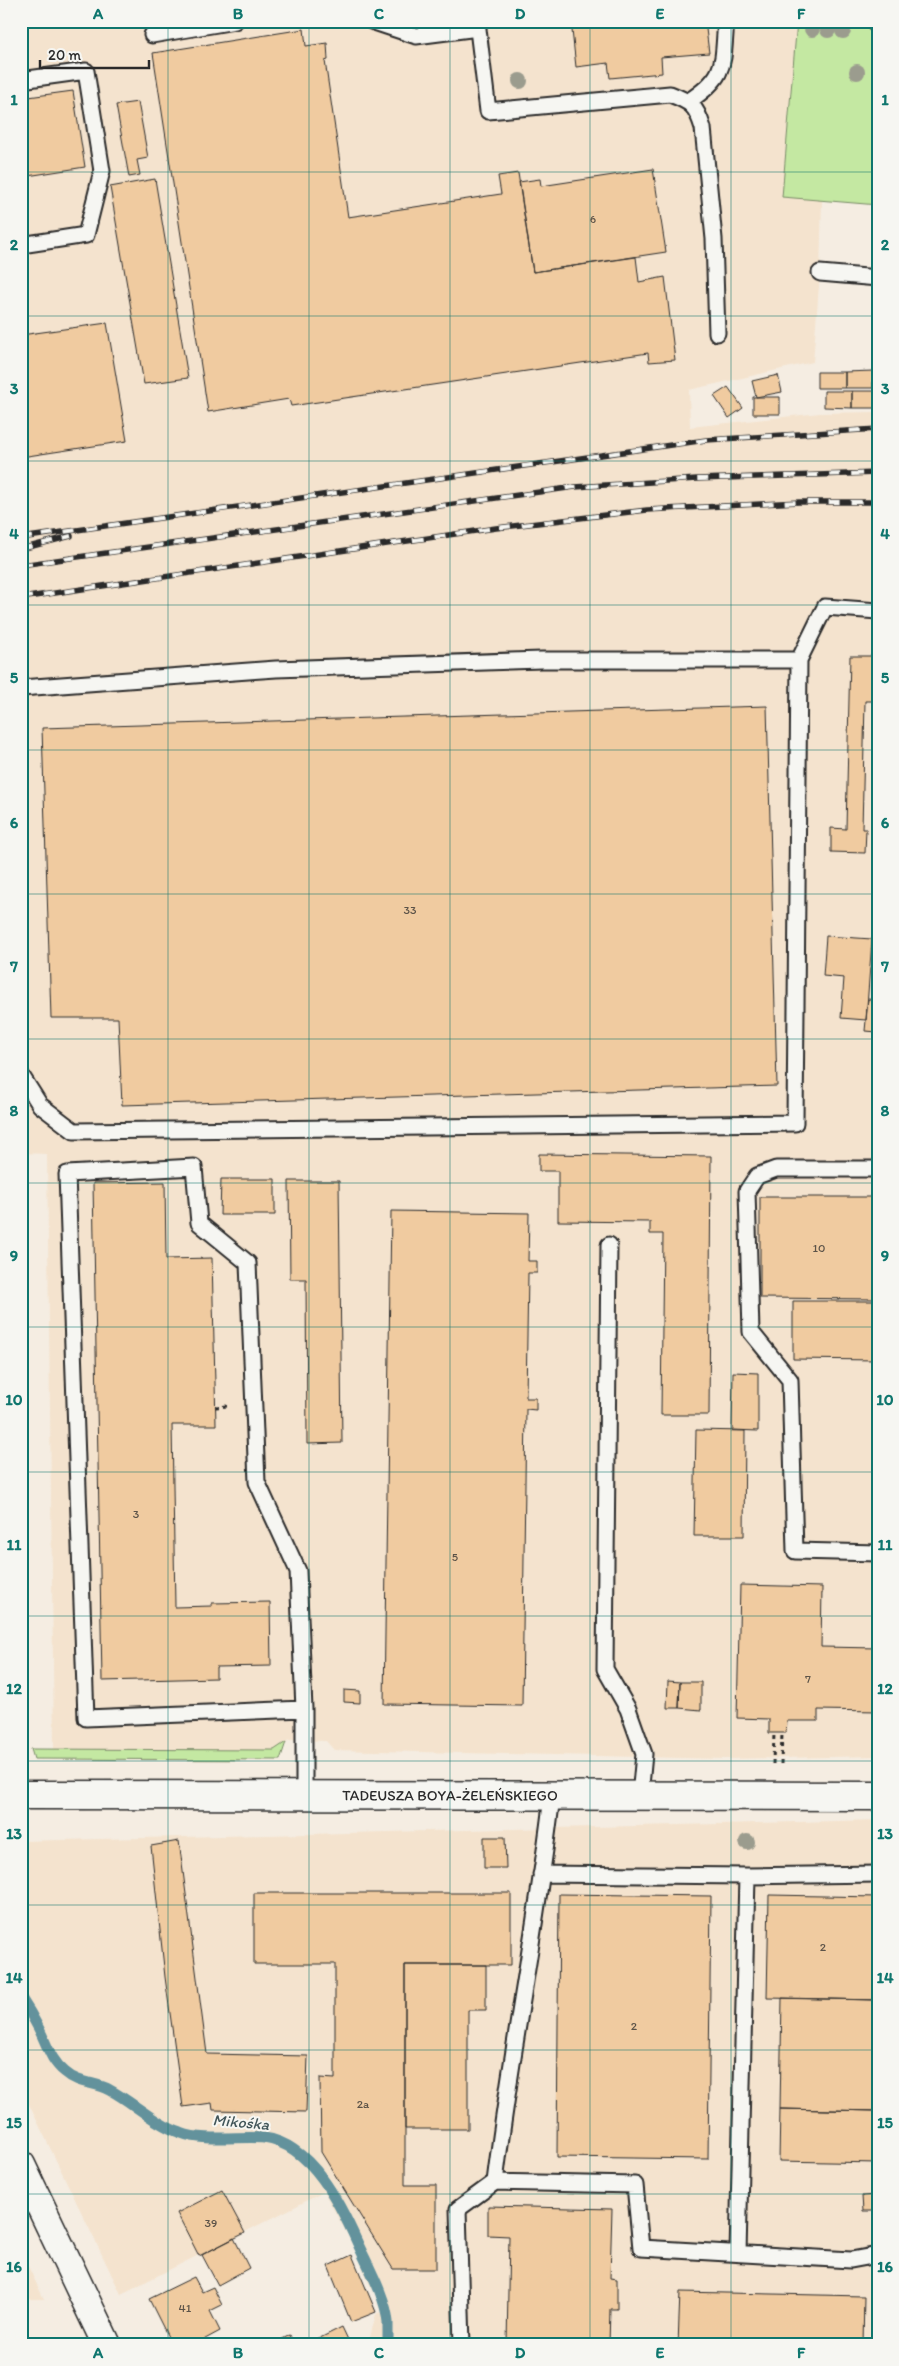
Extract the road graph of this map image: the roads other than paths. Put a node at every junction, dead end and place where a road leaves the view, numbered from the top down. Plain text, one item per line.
1 (235, 21) edge
2 (371, 21) edge
3 (726, 21) edge
4 (478, 25) edge
5 (152, 35) dead end
6 (21, 80) edge
7 (689, 101) junction
8 (21, 245) edge
9 (820, 273) dead end
10 (878, 278) edge
11 (717, 333) dead end
12 (878, 611) edge
13 (799, 660) junction
14 (21, 688) edge
15 (21, 1076) edge
16 (878, 1169) edge
17 (610, 1245) dead end
18 (878, 1553) edge
19 (304, 1709) junction
20 (21, 1795) edge
21 (304, 1795) junction
22 (552, 1796) junction
23 (640, 1796) junction
24 (878, 1796) edge
25 (541, 1874) junction
26 (878, 1874) edge
27 (747, 1876) junction
28 (21, 2165) edge
29 (495, 2182) junction
30 (738, 2253) junction
31 (878, 2255) edge
32 (107, 2345) edge
33 (462, 2345) edge

1 - 5 lane
2 - 4 lane
3 - 7 lane
4 - 7 lane
6 - 8 lane
7 - 11 lane
9 - 10 lane
12 - 13 lane
13 - 14 lane
13 - 15 lane
16 - 18 lane
17 - 23 lane
19 - 19 lane
19 - 21 lane
20 - 21 street, TADEUSZA BOYA-ŻELEŃSKIEGO
21 - 22 street, TADEUSZA BOYA-ŻELEŃSKIEGO
22 - 23 street, TADEUSZA BOYA-ŻELEŃSKIEGO
22 - 25 lane
23 - 24 street, TADEUSZA BOYA-ŻELEŃSKIEGO
25 - 27 lane
25 - 29 lane
26 - 27 lane
27 - 30 lane
28 - 32 street
29 - 30 lane
29 - 33 lane
30 - 31 lane

